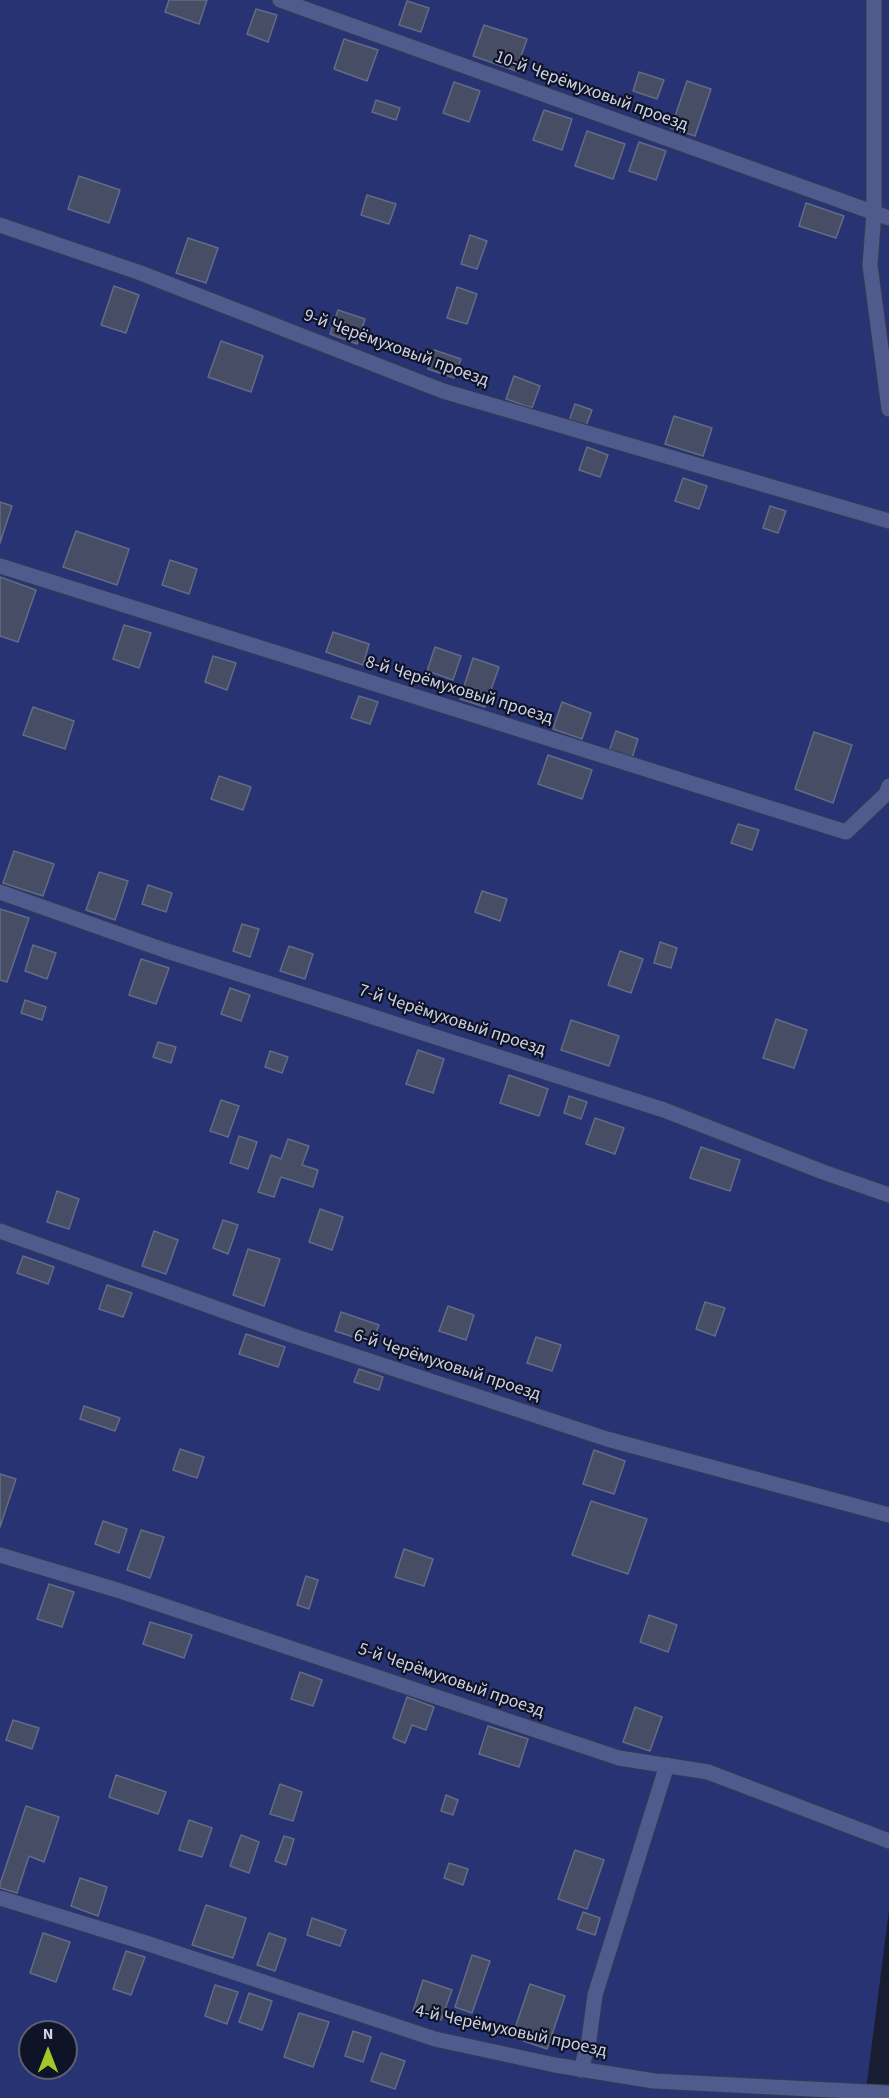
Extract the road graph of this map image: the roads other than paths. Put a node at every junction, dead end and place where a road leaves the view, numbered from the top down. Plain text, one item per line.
1 (280, 0) edge
2 (874, 0) edge
3 (874, 213) junction
4 (889, 218) edge
5 (0, 225) edge
6 (889, 409) edge
7 (889, 522) edge
8 (0, 566) edge
9 (889, 786) edge
10 (0, 892) edge
11 (889, 1195) edge
12 (0, 1231) edge
13 (889, 1515) edge
14 (0, 1555) edge
15 (667, 1766) junction
16 (889, 1841) edge
17 (0, 1898) edge
18 (581, 2070) junction
19 (889, 2093) edge

1 - 3 lane, 10-й Черёмуховый проезд
2 - 3 lane
3 - 4 lane, 10-й Черёмуховый проезд
3 - 6 lane
5 - 7 lane, 9-й Черёмуховый проезд
8 - 9 lane, 8-й Черёмуховый проезд
10 - 11 lane, 7-й Черёмуховый проезд
12 - 13 lane, 6-й Черёмуховый проезд
14 - 15 lane, 5-й Черёмуховый проезд
15 - 16 lane, 5-й Черёмуховый проезд
15 - 18 lane
17 - 18 lane, 4-й Черёмуховый проезд
18 - 19 lane, 4-й Черёмуховый проезд

